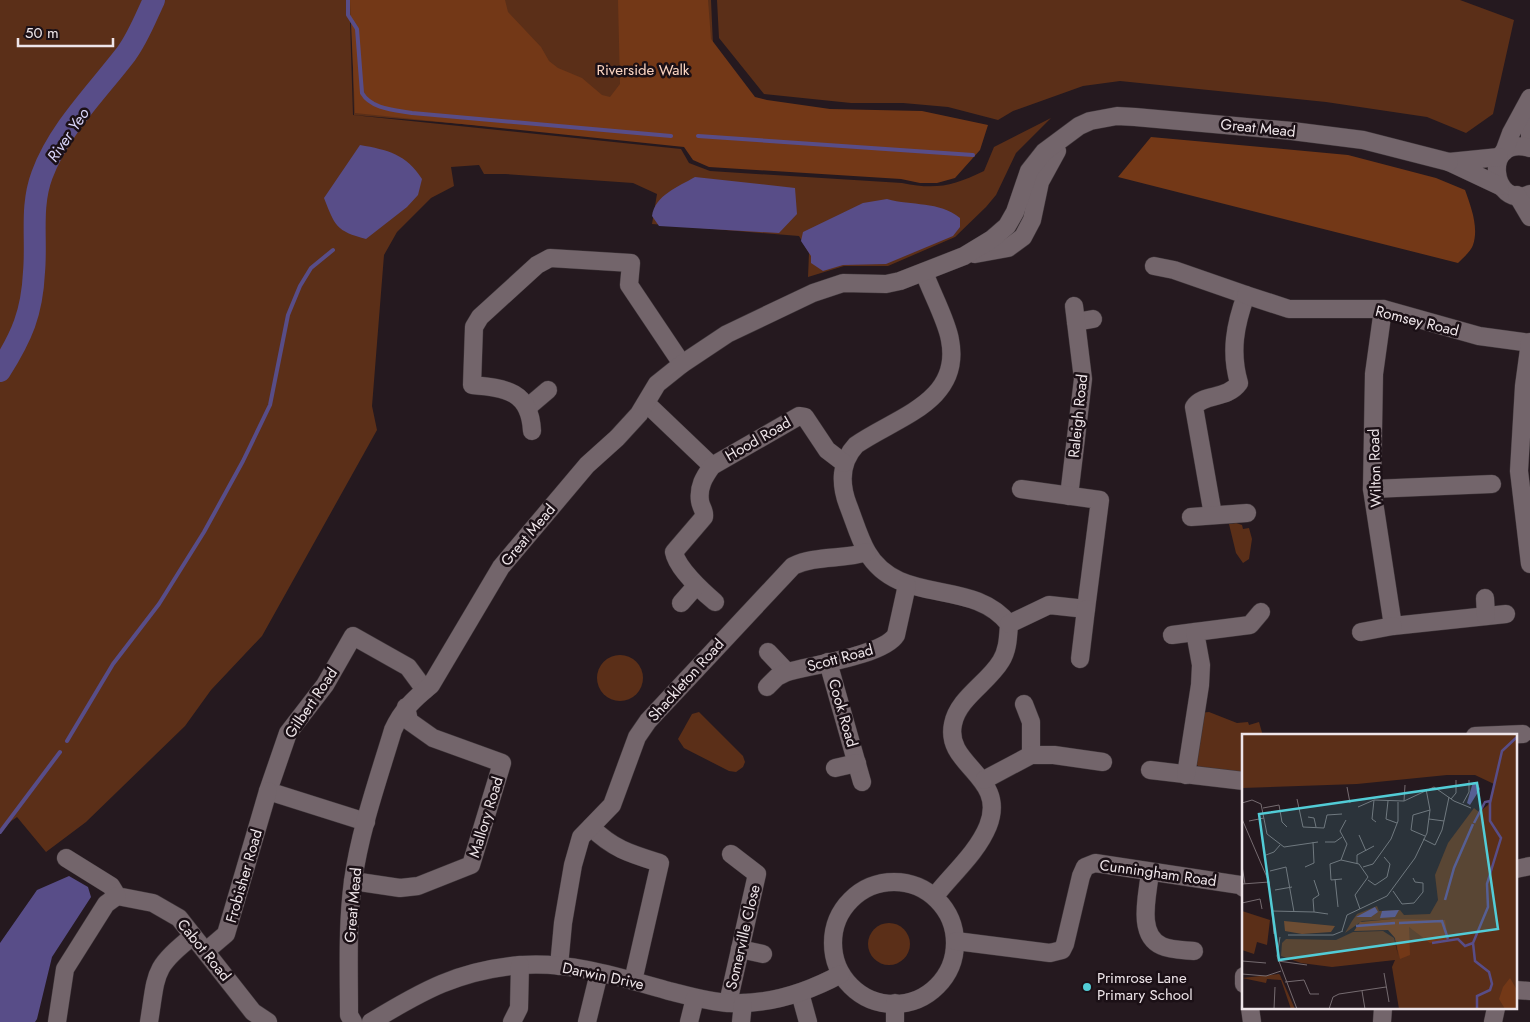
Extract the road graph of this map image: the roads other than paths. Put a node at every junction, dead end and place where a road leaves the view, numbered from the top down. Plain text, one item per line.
1 (1530, 98) edge
2 (1530, 140) edge
3 (1530, 148) edge
4 (1502, 155) junction
5 (1449, 162) junction
6 (1500, 186) junction
7 (1523, 194) edge
8 (1530, 217) edge
9 (1154, 266) dead end
10 (924, 272) junction
11 (1246, 295) junction
12 (1383, 310) junction
13 (1081, 316) dead end
14 (1530, 342) edge
15 (682, 364) junction
16 (548, 390) dead end
17 (646, 404) junction
18 (528, 407) junction
19 (532, 430) dead end
20 (844, 463) junction
21 (712, 466) junction
22 (1492, 484) dead end
23 (1021, 489) dead end
24 (1372, 489) junction
25 (1069, 496) junction
26 (1247, 513) dead end
27 (1213, 515) junction
28 (1191, 516) dead end
29 (1528, 546) edge
30 (867, 552) junction
31 (1530, 564) edge
32 (907, 584) junction
33 (696, 586) junction
34 (714, 602) dead end
35 (680, 603) dead end
36 (1086, 610) junction
37 (1261, 612) dead end
38 (1506, 614) dead end
39 (1009, 624) junction
40 (1393, 626) junction
41 (1195, 632) junction
42 (1361, 632) dead end
43 (1172, 635) dead end
44 (768, 652) dead end
45 (1080, 659) dead end
46 (828, 662) junction
47 (787, 672) junction
48 (767, 687) dead end
49 (425, 690) junction
50 (1024, 704) dead end
51 (406, 707) junction
52 (1518, 734) edge
53 (1523, 734) dead end
54 (1031, 755) junction
55 (1103, 762) dead end
56 (857, 763) junction
57 (836, 768) dead end
58 (1150, 770) dead end
59 (1186, 775) junction
60 (984, 780) junction
61 (1242, 781) edge
62 (862, 782) dead end
63 (268, 791) junction
64 (366, 822) junction
65 (591, 828) junction
66 (731, 854) dead end
67 (66, 858) dead end
68 (1150, 872) junction
69 (353, 881) junction
70 (1242, 886) edge
71 (116, 896) junction
72 (935, 896) junction
73 (193, 936) junction
74 (956, 941) junction
75 (740, 949) junction
76 (206, 951) junction
77 (1194, 951) dead end
78 (763, 954) dead end
79 (520, 965) junction
80 (559, 966) junction
81 (599, 972) junction
82 (841, 974) junction
83 (633, 981) junction
84 (800, 993) junction
85 (695, 998) junction
86 (735, 1003) junction
87 (895, 1003) junction
88 (250, 1017) edge
89 (62, 1021) edge
90 (375, 1021) edge
91 (149, 1022) edge
92 (268, 1022) edge
93 (353, 1022) edge
94 (512, 1022) edge
95 (587, 1022) edge
96 (690, 1022) edge
97 (741, 1022) edge
98 (808, 1022) edge
99 (895, 1022) edge

1 - 2 street
1 - 4 street
3 - 4 street, Great Mead
4 - 5 street, Great Mead
4 - 6 street
5 - 6 street, Great Mead
5 - 10 street, Great Mead
6 - 7 street, Great Mead
7 - 8 street
9 - 11 street, Romsey Road
10 - 15 street, Great Mead
10 - 20 street
11 - 12 street, Romsey Road
11 - 27 street
12 - 14 street, Romsey Road
12 - 24 street, Wilton Road
13 - 25 street, Raleigh Road
14 - 29 street
15 - 17 street, Great Mead
15 - 18 street
16 - 18 street
17 - 21 street, Hood Road
17 - 49 street, Great Mead
18 - 19 street
20 - 21 street, Hood Road
20 - 30 street
21 - 33 street
22 - 24 street
23 - 25 street
24 - 40 street, Wilton Road
25 - 36 street
26 - 27 street
27 - 28 street
29 - 31 street
30 - 32 street
30 - 65 street, Shackleton Road
32 - 39 street
32 - 46 street, Scott Road
33 - 34 street
33 - 35 street
36 - 39 street
36 - 45 street
37 - 41 street
38 - 40 street
39 - 60 street
40 - 42 street
41 - 43 street
41 - 59 street
44 - 47 street, Scott Road
46 - 47 street, Scott Road
46 - 56 street, Cook Road
47 - 48 street, Scott Road
49 - 51 street, Great Mead
49 - 63 street, Gilbert Road
50 - 54 street
51 - 64 street, Great Mead
51 - 69 street, Mallory Road
52 - 53 street
54 - 55 street
54 - 60 street
56 - 57 street, Cook Road
56 - 62 street, Cook Road
58 - 59 street
59 - 61 street
60 - 72 street
63 - 64 street
63 - 76 street, Frobisher Road
64 - 69 street, Great Mead
65 - 80 street, Shackleton Road
65 - 83 street
66 - 75 street, Somerville Close
67 - 71 street
68 - 70 street, Cunningham Road
68 - 74 street, Cunningham Road
68 - 77 street
69 - 93 street, Great Mead
71 - 73 street, Cabot Road
71 - 89 street
72 - 74 street
72 - 82 street
73 - 76 street, Cabot Road
73 - 91 street
74 - 87 street
75 - 78 street
75 - 86 street, Somerville Close
76 - 88 street, Cabot Road
79 - 80 street, Darwin Drive
79 - 90 street, Darwin Drive
79 - 94 street
80 - 81 street, Darwin Drive
81 - 83 street, Darwin Drive
81 - 95 street
82 - 84 street, Darwin Drive
82 - 87 street
83 - 85 street, Darwin Drive
84 - 86 street, Darwin Drive
84 - 98 street
85 - 86 street, Darwin Drive
85 - 96 street
86 - 97 street, Somerville Close
87 - 99 street
88 - 92 street, Cabot Road

